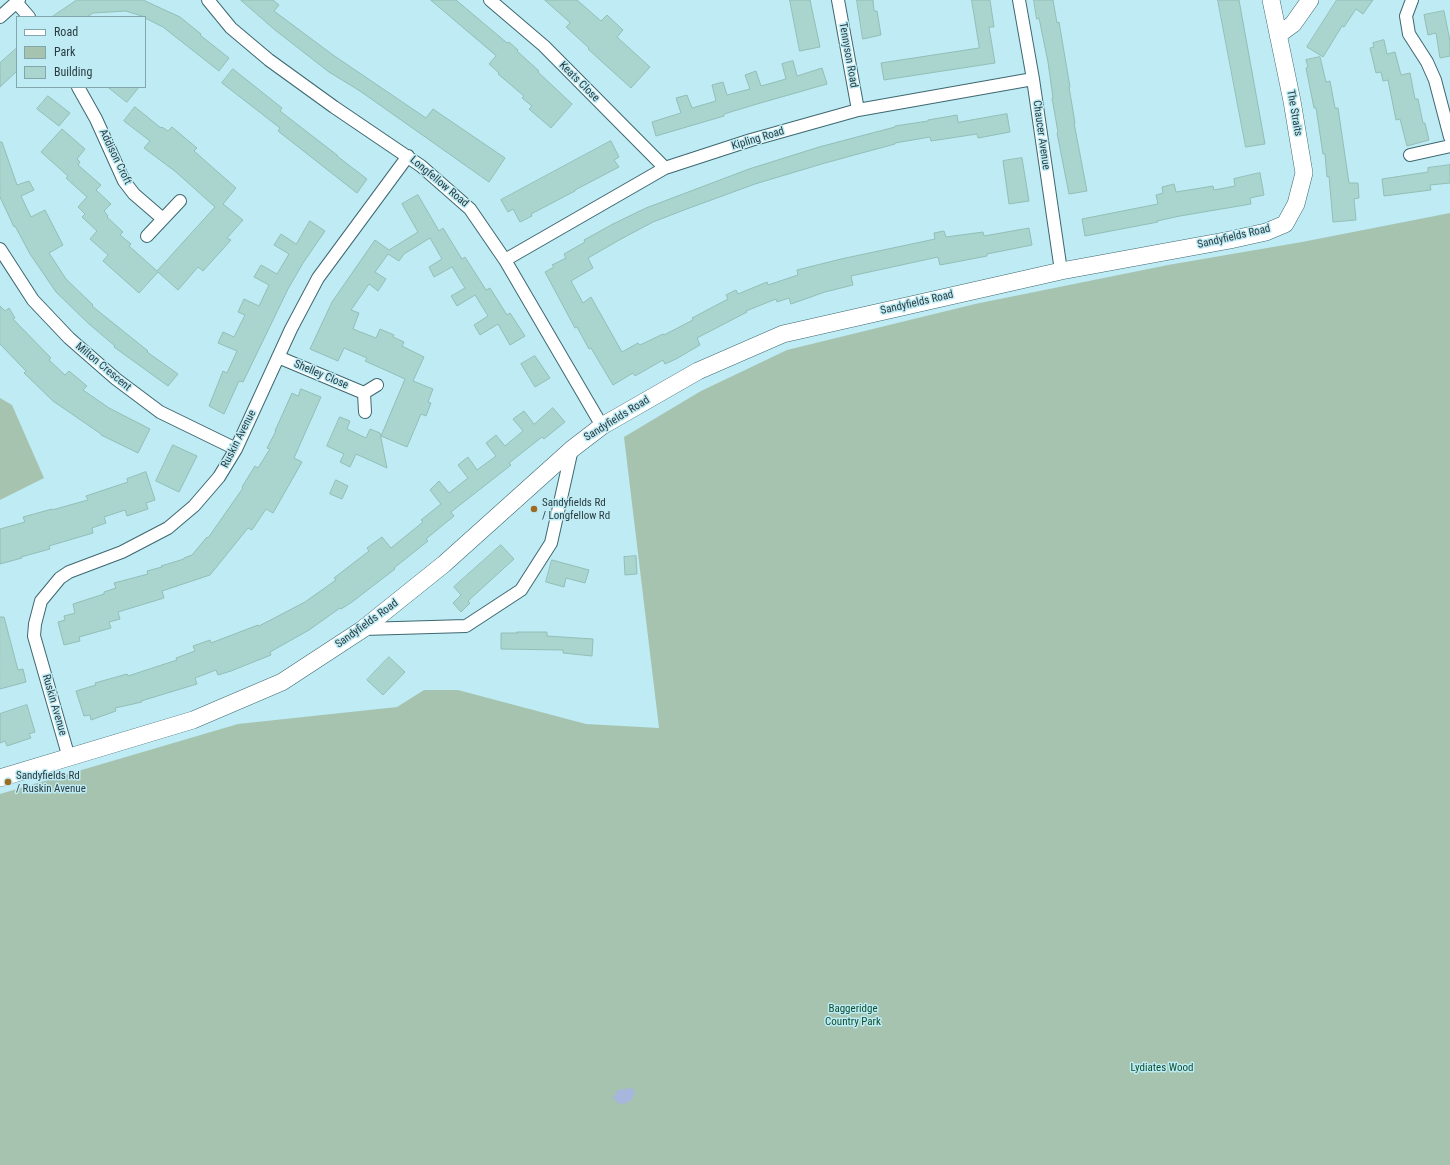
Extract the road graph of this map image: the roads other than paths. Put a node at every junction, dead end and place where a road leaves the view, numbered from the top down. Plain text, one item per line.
1 (208, 0) edge
2 (490, 0) edge
3 (838, 0) edge
4 (1019, 0) edge
5 (1271, 0) edge
6 (1310, 0) edge
7 (1412, 0) edge
8 (17, 1) edge
9 (28, 16) edge
10 (0, 17) edge
11 (1278, 35) junction
12 (1033, 79) junction
13 (79, 88) edge
14 (858, 110) junction
15 (1450, 137) edge
16 (1450, 146) edge
17 (1410, 155) dead end
18 (408, 156) junction
19 (665, 168) junction
20 (180, 201) dead end
21 (163, 219) junction
22 (1285, 224) joint
23 (148, 236) dead end
24 (0, 249) edge
25 (506, 260) junction
26 (1061, 271) junction
27 (278, 357) junction
28 (378, 385) dead end
29 (364, 393) junction
30 (365, 412) dead end
31 (602, 426) junction
32 (572, 449) junction
33 (236, 450) junction
34 (363, 629) junction
35 (69, 758) junction
36 (0, 778) edge

1 - 18 street, Longfellow Road
2 - 19 street, Keats Close
3 - 14 street, Tennyson Road
4 - 12 street, Chaucer Avenue
5 - 11 street, The Straits
6 - 11 street
7 - 15 street
8 - 9 street
8 - 10 street
11 - 22 street, The Straits
12 - 14 street, Kipling Road
12 - 26 street, Chaucer Avenue
13 - 21 street, Addison Croft
14 - 19 street, Kipling Road
16 - 17 street
18 - 25 street, Longfellow Road
18 - 27 street, Ruskin Avenue
19 - 25 street, Kipling Road
20 - 21 street
21 - 23 street
22 - 26 street, Sandyfields Road
24 - 33 street, Milton Crescent
25 - 31 street, Longfellow Road
26 - 31 street, Sandyfields Road
27 - 29 street, Shelley Close
27 - 33 street, Ruskin Avenue
28 - 29 street
29 - 30 street
31 - 32 street, Sandyfields Road
32 - 34 street, Sandyfields Road
32 - 34 street
33 - 35 street, Ruskin Avenue
34 - 35 street, Sandyfields Road
35 - 36 street, Sandyfields Road

